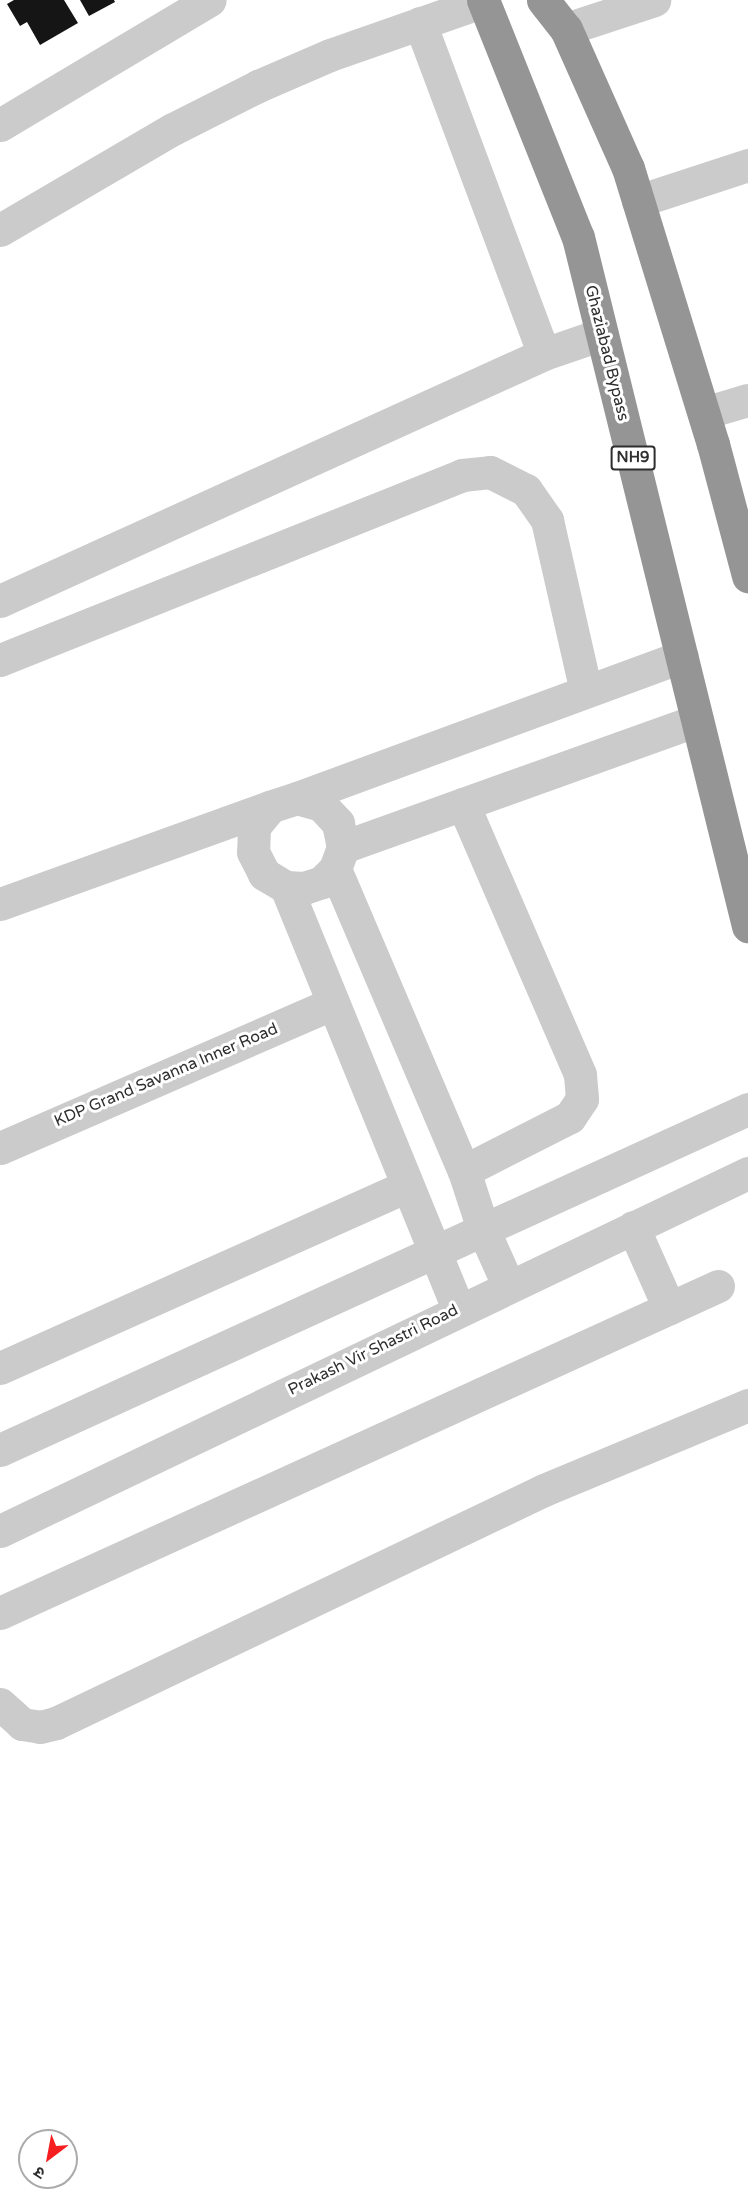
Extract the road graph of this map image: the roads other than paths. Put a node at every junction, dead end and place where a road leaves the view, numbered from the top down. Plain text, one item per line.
1 (210, 0) edge
2 (484, 0) edge
3 (543, 0) edge
4 (654, 0) edge
5 (420, 23) junction
6 (566, 29) junction
7 (0, 124) edge
8 (746, 174) edge
9 (638, 201) junction
10 (0, 230) edge
11 (602, 334) junction
12 (544, 354) junction
13 (748, 400) edge
14 (704, 413) junction
15 (748, 576) edge
16 (0, 601) edge
17 (682, 656) junction
18 (0, 660) edge
19 (586, 691) junction
20 (697, 720) junction
21 (283, 802) junction
22 (463, 804) junction
23 (339, 858) junction
24 (286, 887) junction
25 (0, 904) edge
26 (748, 926) edge
27 (333, 1003) junction
28 (748, 1109) edge
29 (0, 1148) edge
30 (464, 1171) junction
31 (748, 1173) edge
32 (407, 1186) junction
33 (633, 1227) junction
34 (483, 1229) junction
35 (433, 1250) junction
36 (508, 1285) junction
37 (718, 1286) dead end
38 (669, 1308) junction
39 (458, 1309) junction
40 (0, 1368) edge
41 (748, 1405) edge
42 (0, 1450) edge
43 (0, 1531) edge
44 (0, 1612) edge
45 (0, 1704) edge

1 - 7 street
2 - 5 street
2 - 11 highway, Ghaziabad Bypass / NH9
3 - 6 highway
4 - 6 street
5 - 10 street
5 - 12 street
6 - 9 highway
8 - 9 street
9 - 14 highway
11 - 12 street
11 - 17 highway, Ghaziabad Bypass / NH9
12 - 16 street
13 - 14 street
14 - 15 highway
17 - 19 street
17 - 20 highway, Ghaziabad Bypass / NH9
18 - 19 street
19 - 21 street
20 - 22 street
20 - 26 highway, Ghaziabad Bypass / NH9
21 - 23 street
21 - 24 street
21 - 25 street
22 - 23 street
22 - 30 street
23 - 24 street
23 - 30 street
24 - 27 street
27 - 29 street, KDP Grand Savanna Inner Road
27 - 32 street
28 - 34 street
30 - 34 street
31 - 33 street, Prakash Vir Shastri Road
32 - 35 street
32 - 40 street
33 - 36 street, Prakash Vir Shastri Road
33 - 38 street
34 - 35 street
34 - 36 street
35 - 39 street
35 - 42 street
36 - 39 street, Prakash Vir Shastri Road
37 - 38 street
38 - 44 street
39 - 43 street, Prakash Vir Shastri Road
41 - 45 street

